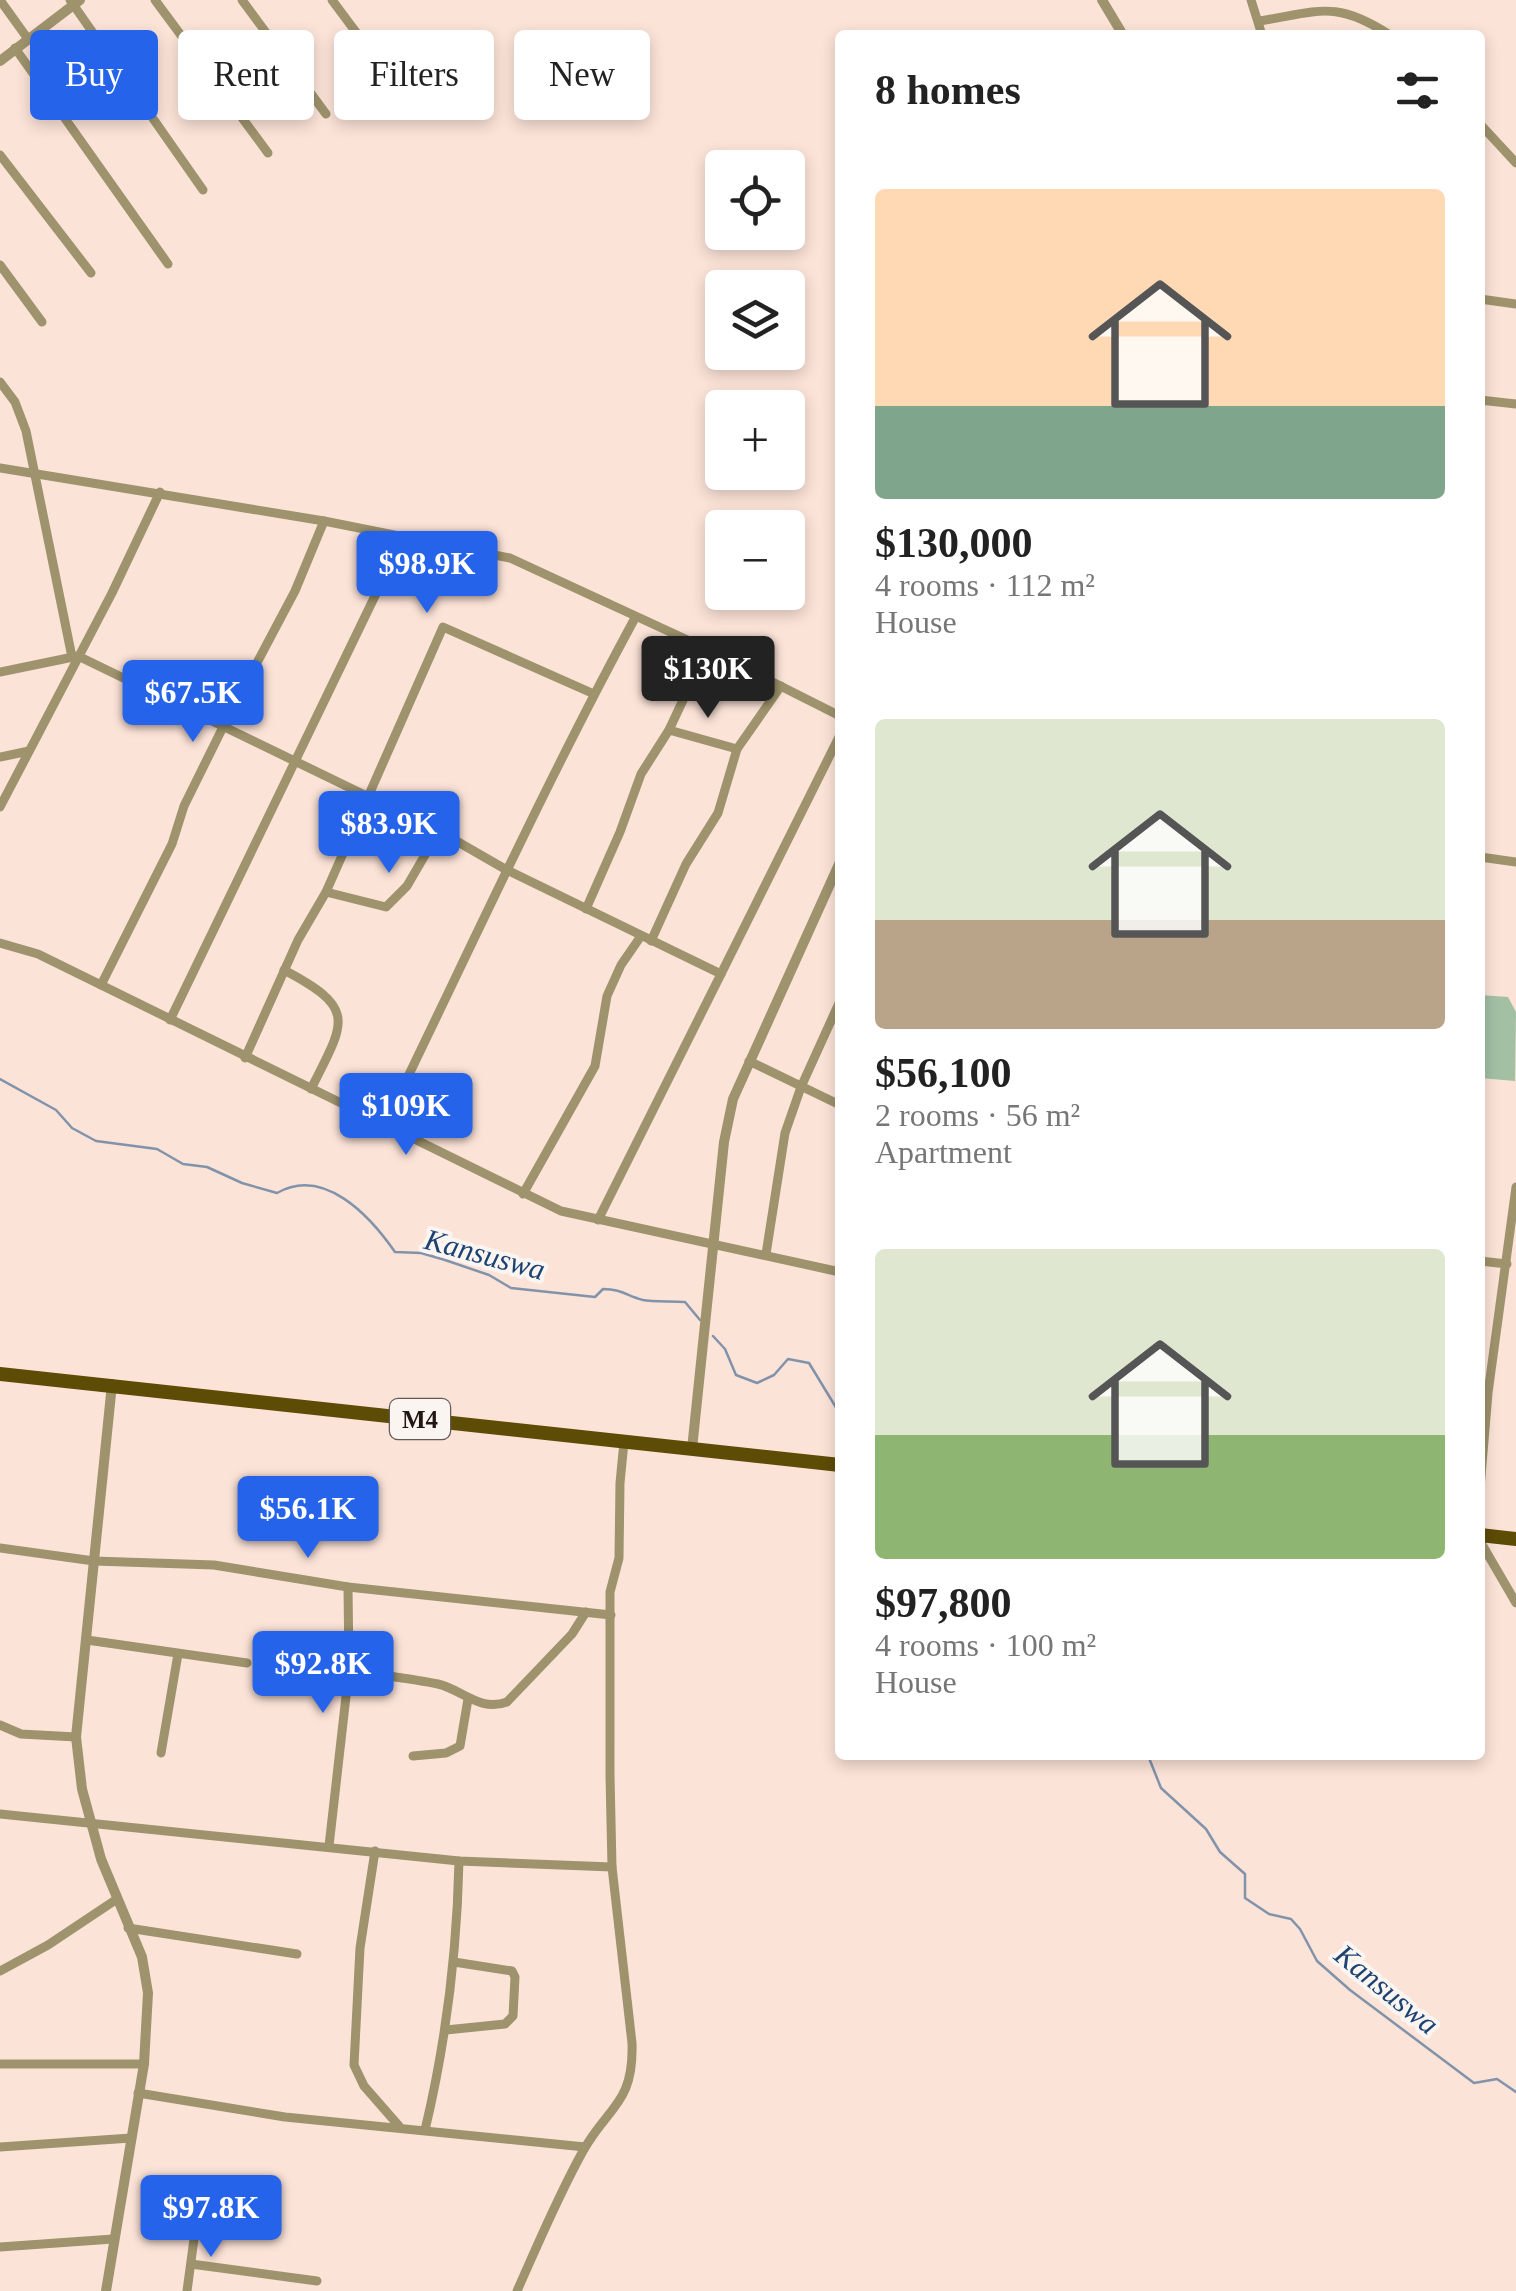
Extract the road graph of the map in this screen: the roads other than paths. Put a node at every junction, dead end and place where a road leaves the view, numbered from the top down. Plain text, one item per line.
1 (0, 0) edge
2 (155, 0) edge
3 (242, 0) edge
4 (332, 0) edge
5 (1102, 0) edge
6 (1251, 0) edge
7 (74, 2) edge
8 (1260, 22) junction
9 (354, 30) edge
10 (1120, 30) edge
11 (1261, 30) edge
12 (1382, 30) edge
13 (28, 38) junction
14 (14, 48) junction
15 (0, 60) edge
16 (326, 114) dead end
17 (1485, 129) edge
18 (268, 153) dead end
19 (0, 155) edge
20 (1516, 163) edge
21 (203, 190) dead end
22 (168, 264) dead end
23 (0, 265) edge
24 (90, 273) dead end
25 (1485, 300) edge
26 (1516, 304) edge
27 (42, 322) dead end
28 (0, 382) edge
29 (1485, 401) edge
30 (1516, 404) edge
31 (0, 468) edge
32 (34, 474) junction
33 (160, 492) junction
34 (324, 521) junction
35 (403, 538) junction
36 (636, 618) junction
37 (707, 650) junction
38 (75, 656) junction
39 (0, 670) edge
40 (781, 686) junction
41 (594, 694) junction
42 (835, 713) edge
43 (223, 727) junction
44 (670, 730) junction
45 (835, 745) edge
46 (737, 749) junction
47 (28, 752) junction
48 (0, 757) edge
49 (297, 763) junction
50 (368, 799) junction
51 (0, 808) edge
52 (439, 831) junction
53 (1485, 858) edge
54 (1516, 862) edge
55 (505, 869) junction
56 (835, 873) edge
57 (326, 892) junction
58 (586, 909) junction
59 (641, 936) junction
60 (651, 941) junction
61 (0, 943) edge
62 (284, 970) junction
63 (721, 974) junction
64 (100, 986) junction
65 (835, 1012) edge
66 (170, 1020) junction
67 (245, 1058) junction
68 (748, 1061) junction
69 (800, 1087) junction
70 (311, 1089) junction
71 (835, 1103) edge
72 (384, 1126) junction
73 (1516, 1187) edge
74 (523, 1194) junction
75 (598, 1220) junction
76 (714, 1245) junction
77 (766, 1254) junction
78 (1485, 1262) edge
79 (1507, 1264) junction
80 (835, 1271) edge
81 (0, 1374) edge
82 (112, 1384) junction
83 (1485, 1386) edge
84 (624, 1442) junction
85 (692, 1449) junction
86 (835, 1465) edge
87 (1485, 1538) edge
88 (1516, 1539) edge
89 (1485, 1547) edge
90 (0, 1548) edge
91 (94, 1562) junction
92 (348, 1588) junction
93 (1516, 1603) edge
94 (586, 1612) junction
95 (611, 1615) junction
96 (87, 1640) junction
97 (178, 1654) junction
98 (248, 1663) dead end
99 (349, 1670) junction
100 (468, 1699) junction
101 (0, 1726) edge
102 (76, 1737) junction
103 (161, 1752) dead end
104 (413, 1756) dead end
105 (0, 1814) edge
106 (92, 1824) junction
107 (329, 1846) junction
108 (375, 1852) junction
109 (459, 1861) junction
110 (612, 1867) junction
111 (117, 1899) junction
112 (128, 1928) junction
113 (297, 1954) dead end
114 (454, 1962) junction
115 (0, 1971) edge
116 (446, 2030) junction
117 (0, 2064) edge
118 (144, 2064) junction
119 (138, 2093) junction
120 (400, 2127) junction
121 (425, 2130) junction
122 (131, 2138) junction
123 (0, 2146) edge
124 (585, 2147) junction
125 (196, 2224) dead end
126 (113, 2238) junction
127 (0, 2247) edge
128 (191, 2264) junction
129 (316, 2281) dead end
130 (106, 2291) edge
131 (187, 2291) edge
132 (516, 2291) edge

1 - 13 street
2 - 18 street
3 - 16 street
4 - 9 street
5 - 10 street
6 - 8 street
7 - 13 street
7 - 21 street
8 - 11 street
8 - 12 street
13 - 14 street
14 - 15 street
14 - 22 street
17 - 20 street
19 - 24 street
23 - 27 street
25 - 26 street
28 - 32 street
29 - 30 street
31 - 32 street
32 - 33 street
32 - 38 street
33 - 34 street
33 - 38 street
34 - 35 street
34 - 43 street
35 - 36 street
35 - 49 street
36 - 37 street
36 - 41 street
37 - 40 street
37 - 44 street
38 - 39 street
38 - 43 street
38 - 47 street
40 - 42 street
40 - 46 street
41 - 50 street
41 - 55 street
43 - 49 street
43 - 64 street
44 - 46 street
44 - 58 street
45 - 63 street
46 - 60 street
47 - 48 street
47 - 51 street
49 - 50 street
49 - 66 street
50 - 52 street
50 - 57 street
52 - 55 street
52 - 57 street
53 - 54 street
55 - 58 street
55 - 72 street
56 - 68 street
57 - 62 street
58 - 59 street
59 - 60 street
59 - 74 street
60 - 63 street
61 - 64 street
62 - 67 street
62 - 70 street
63 - 75 street
64 - 66 street
65 - 69 street
66 - 67 street
67 - 70 street
68 - 69 street
68 - 76 street
69 - 71 street
69 - 77 street
70 - 72 street
72 - 74 street
73 - 79 street
74 - 75 street
75 - 76 street
76 - 77 street
76 - 85 street
77 - 80 street
78 - 79 street
79 - 83 street
81 - 82 main road, M4
82 - 84 main road, M4
82 - 91 street
84 - 85 main road, M4
84 - 95 street
85 - 86 main road, M4
87 - 88 main road
89 - 93 street
90 - 91 street
91 - 92 street
91 - 96 street
92 - 94 street
92 - 99 street
94 - 95 street
94 - 100 street
95 - 110 street
96 - 97 street
96 - 102 street
97 - 98 street
97 - 103 street
99 - 100 street
99 - 107 street
100 - 104 street
101 - 102 street
102 - 106 street
105 - 106 street
106 - 107 street
106 - 111 street
107 - 108 street
108 - 109 street
108 - 120 street
109 - 110 street
109 - 114 street
110 - 124 street
111 - 112 street
111 - 115 street
112 - 113 street
112 - 118 street
114 - 116 street
114 - 116 street
116 - 121 street
117 - 118 street
118 - 119 street
119 - 120 street
119 - 122 street
120 - 121 street
121 - 124 street
122 - 123 street
122 - 126 street
124 - 132 street
125 - 128 street
126 - 127 street
126 - 130 street
128 - 129 street
128 - 131 street

